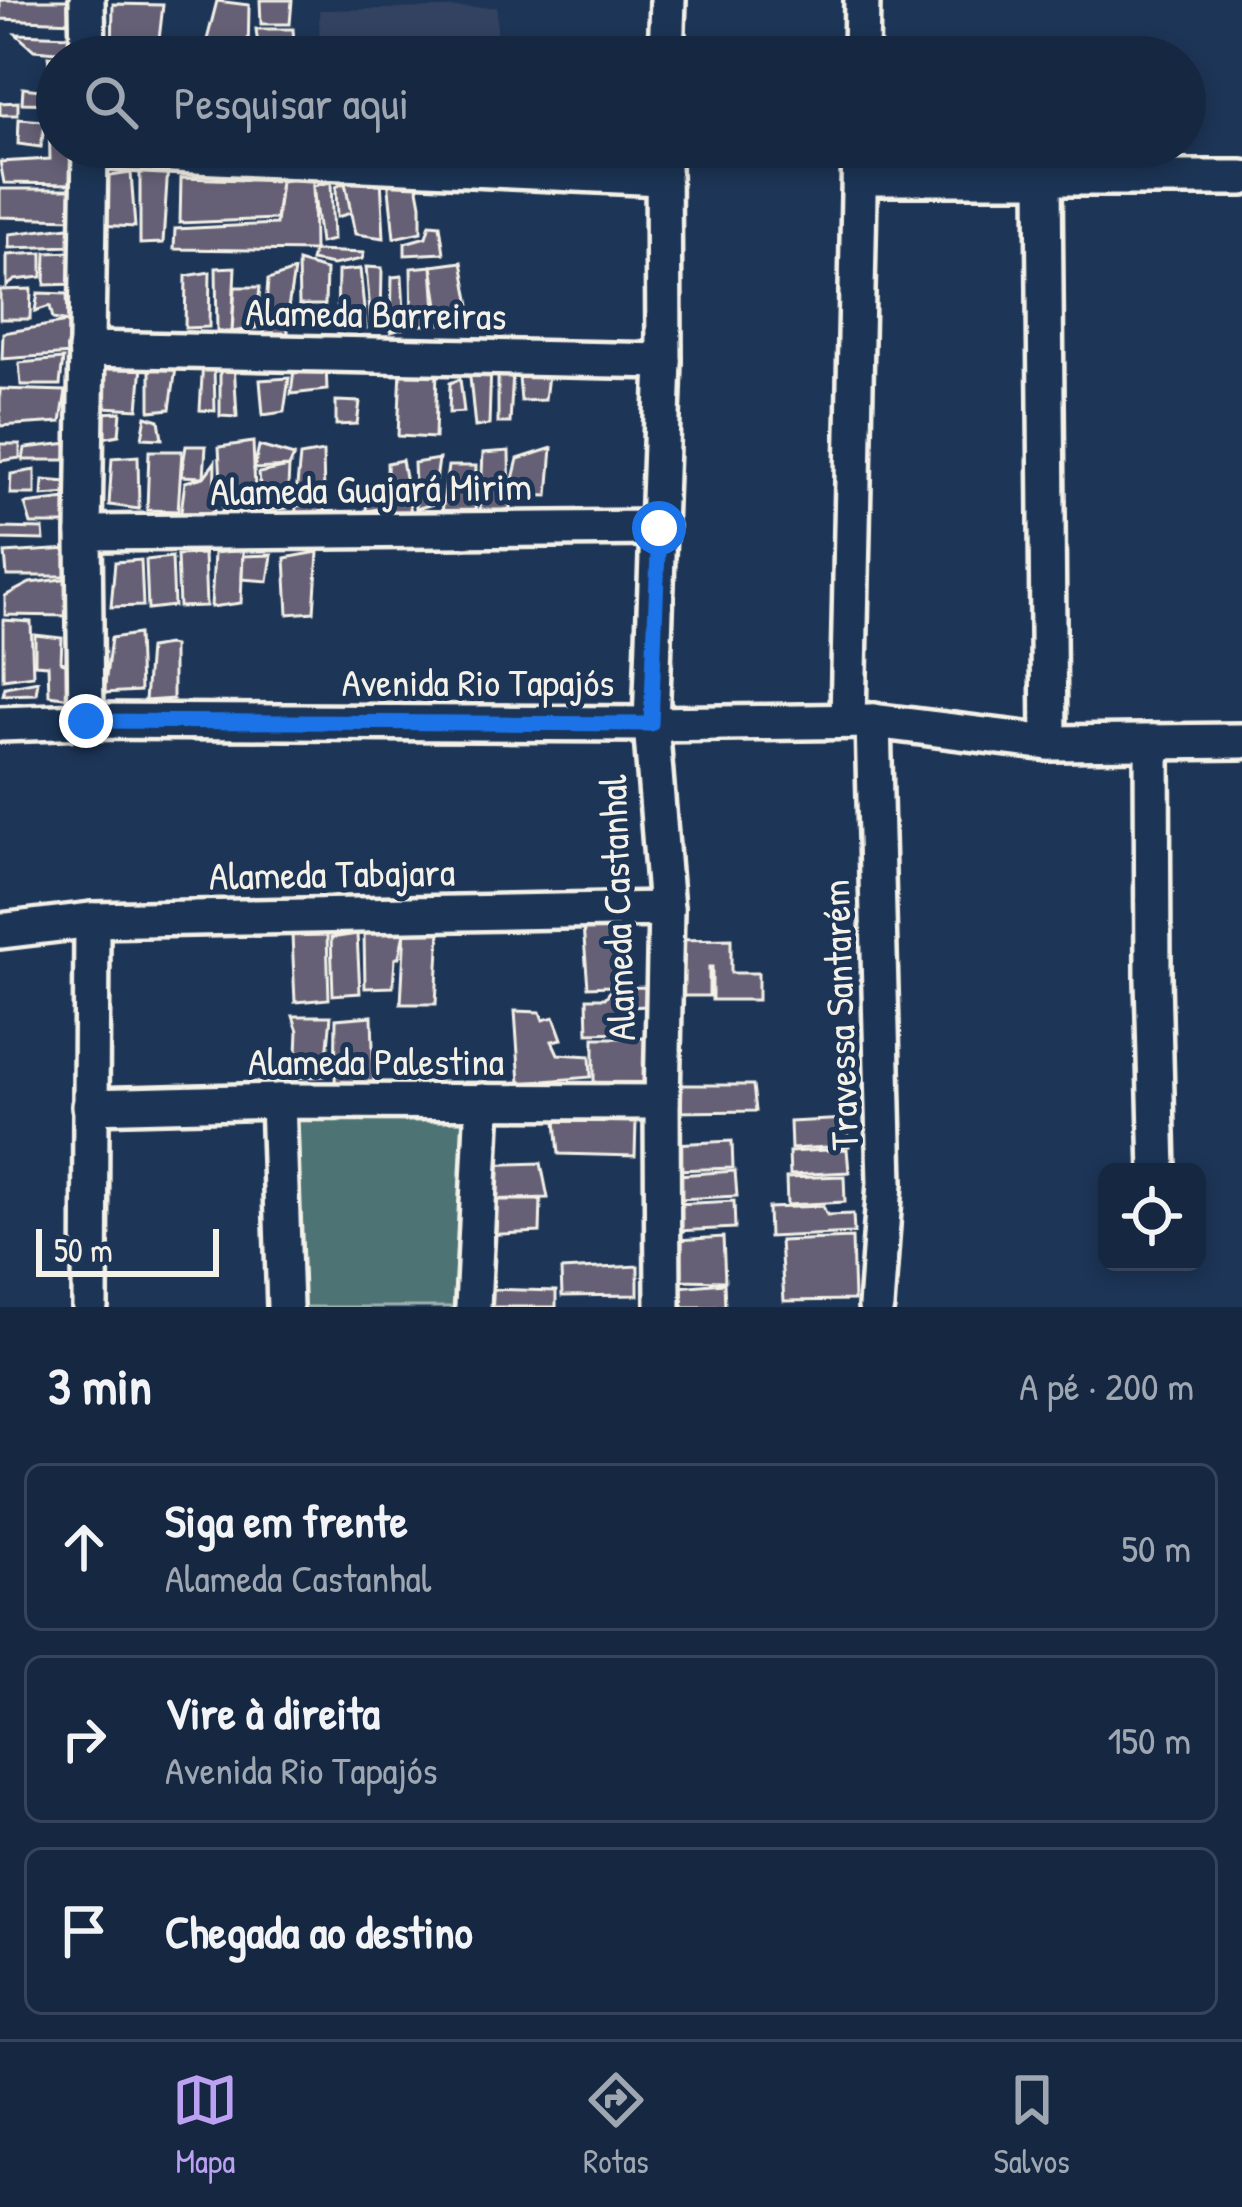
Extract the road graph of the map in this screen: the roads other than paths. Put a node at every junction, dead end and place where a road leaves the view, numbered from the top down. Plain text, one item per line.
1 (87, 0) edge
2 (668, 0) edge
3 (862, 0) edge
4 (88, 36) edge
5 (667, 36) edge
6 (861, 36) edge
7 (90, 168) edge
8 (663, 168) edge
9 (860, 168) edge
10 (934, 168) edge
11 (1044, 177) junction
12 (1242, 178) edge
13 (86, 350) junction
14 (664, 361) junction
15 (659, 528) junction
16 (84, 533) junction
17 (86, 721) junction
18 (861, 721) junction
19 (0, 724) edge
20 (651, 724) junction
21 (1242, 741) edge
22 (1152, 742) junction
23 (1049, 743) junction
24 (666, 909) junction
25 (92, 920) junction
26 (0, 932) edge
27 (278, 1101) junction
28 (483, 1101) junction
29 (662, 1102) junction
30 (90, 1106) junction
31 (1158, 1163) edge
32 (90, 1307) edge
33 (285, 1307) edge
34 (473, 1307) edge
35 (663, 1307) edge
36 (876, 1307) edge

1 - 4 street
2 - 5 street
3 - 6 street
7 - 13 street
8 - 14 street, Alameda Castanhal
9 - 18 street, Travessa Santarém
10 - 11 street
11 - 12 street
11 - 23 street
13 - 14 street, Alameda Barreiras
13 - 16 street
14 - 15 street, Alameda Castanhal
15 - 16 street, Alameda Guajará Mirim
15 - 20 street, Alameda Castanhal
16 - 17 street
17 - 19 street, Avenida Rio Tapajós
17 - 20 street, Avenida Rio Tapajós
18 - 20 street, Avenida Rio Tapajós
18 - 23 street, Avenida Rio Tapajós
18 - 36 street, Travessa Santarém
20 - 24 street, Alameda Castanhal
21 - 22 street, Avenida Rio Tapajós
22 - 23 street, Avenida Rio Tapajós
22 - 31 street
24 - 25 street, Alameda Tabajara
24 - 29 street, Alameda Castanhal
25 - 26 street, Alameda Tabajara
25 - 30 street
27 - 28 street, Alameda Palestina
27 - 30 street, Alameda Palestina
27 - 33 street
28 - 29 street, Alameda Palestina
28 - 34 street
29 - 35 street, Alameda Castanhal
30 - 32 street

